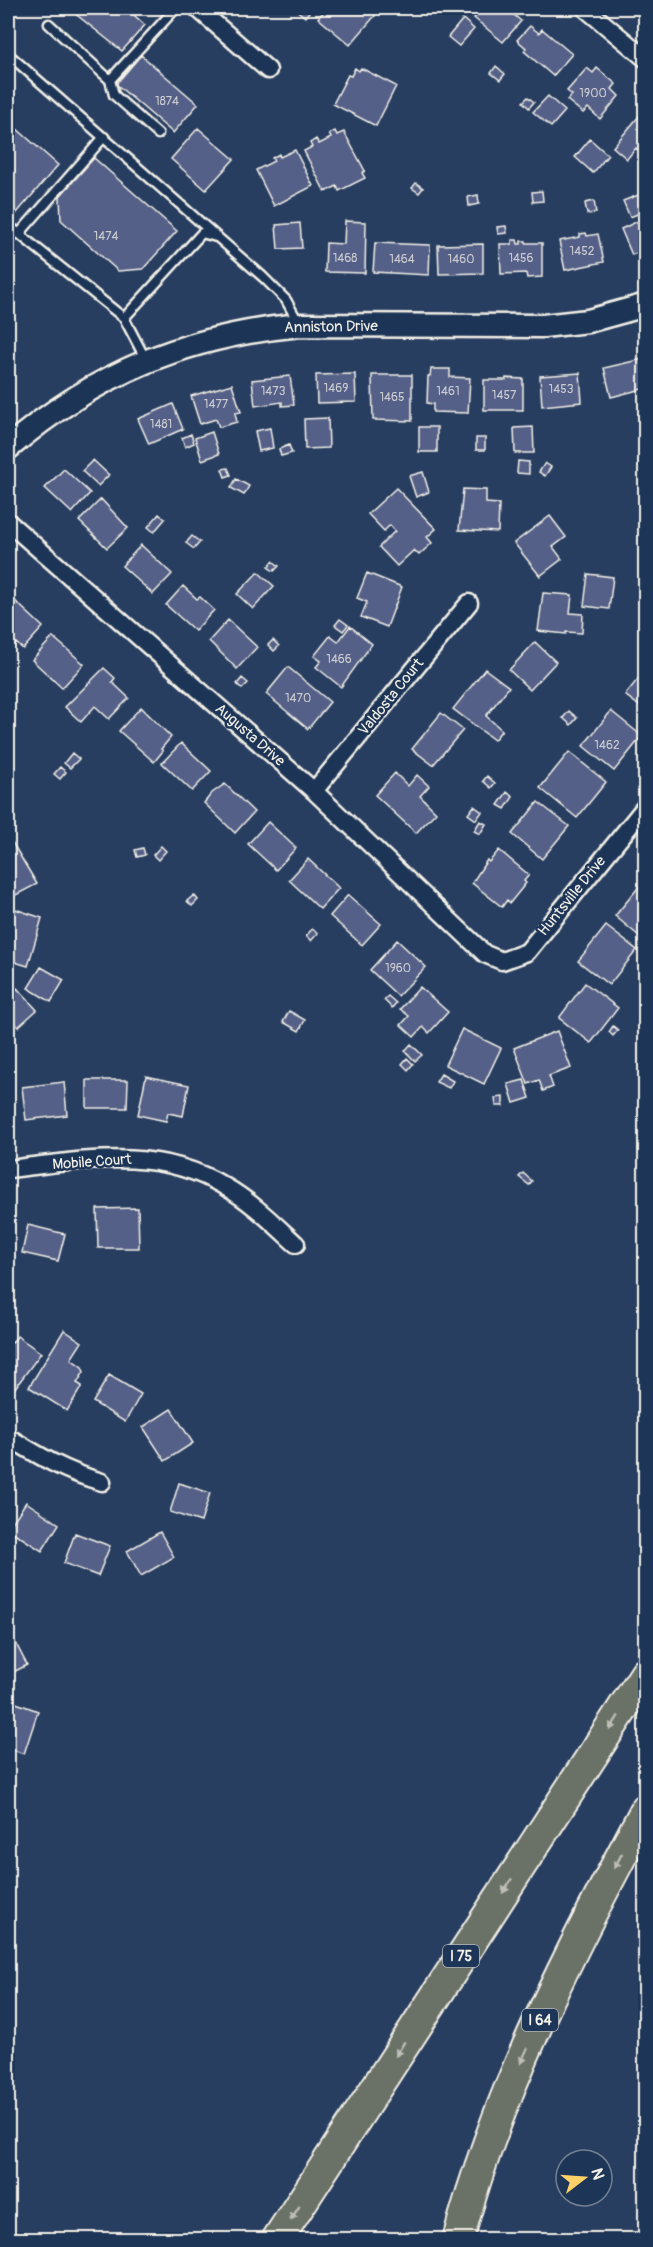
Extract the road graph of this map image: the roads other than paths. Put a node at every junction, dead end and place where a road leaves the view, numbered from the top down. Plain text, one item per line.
1 (176, 8) edge
2 (197, 8) edge
3 (585, 8) edge
4 (49, 24) dead end
5 (8, 54) edge
6 (645, 59) edge
7 (268, 70) dead end
8 (110, 80) junction
9 (158, 134) dead end
10 (104, 137) junction
11 (8, 225) edge
12 (19, 234) junction
13 (219, 238) junction
14 (645, 305) edge
15 (124, 318) junction
16 (300, 325) junction
17 (146, 360) junction
18 (8, 448) edge
19 (8, 522) edge
20 (469, 603) dead end
21 (314, 791) junction
22 (645, 806) edge
23 (485, 954) joint
24 (8, 1169) edge
25 (296, 1244) dead end
26 (8, 1437) edge
27 (102, 1482) dead end
28 (645, 1673) edge
29 (645, 1809) edge
30 (277, 2240) edge
31 (458, 2240) edge

1 - 8 lane
2 - 7 street
3 - 6 street
4 - 8 lane
5 - 10 lane
8 - 9 lane
10 - 12 lane
10 - 13 lane
11 - 12 lane
12 - 15 lane
13 - 15 lane
13 - 16 lane
14 - 16 street, Anniston Drive
15 - 17 lane
16 - 17 street, Anniston Drive
17 - 18 street, Anniston Drive
19 - 21 street, Augusta Drive
20 - 21 street, Valdosta Court
21 - 23 street, Augusta Drive
22 - 23 street, Huntsville Drive
24 - 25 street, Mobile Court
26 - 27 street
28 -> 30 highway, I 75
29 -> 31 highway, I 64

